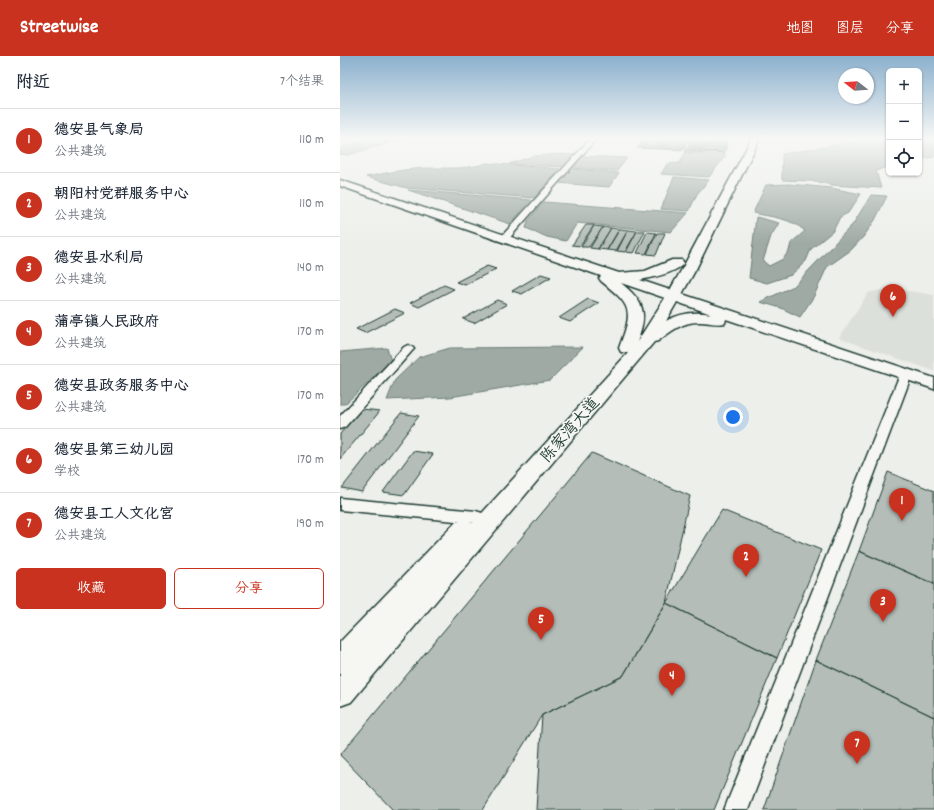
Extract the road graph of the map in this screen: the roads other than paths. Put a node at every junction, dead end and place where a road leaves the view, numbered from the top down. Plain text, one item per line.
1 (562, 173) edge
2 (730, 173) edge
3 (736, 173) edge
4 (340, 183) edge
5 (504, 238) junction
6 (683, 266) junction
7 (595, 269) junction
8 (612, 275) junction
9 (667, 294) junction
10 (636, 346) junction
11 (824, 346) junction
12 (408, 349) dead end
13 (906, 374) junction
14 (934, 384) edge
15 (340, 424) edge
16 (340, 504) edge
17 (476, 517) junction
18 (340, 662) edge
19 (340, 691) edge
20 (736, 810) edge

1 - 5 street
2 - 6 main road, 陈家湾大道
3 - 6 main road, 陈家湾大道
4 - 5 main road
5 - 7 main road
6 - 8 main road
6 - 9 main road, 陈家湾大道
6 - 11 main road
7 - 8 main road
7 - 10 main road
8 - 9 main road
9 - 10 main road, 陈家湾大道
9 - 11 main road
10 - 11 main road
10 - 17 main road, 陈家湾大道
10 - 19 main road, 陈家湾大道
11 - 13 main road
12 - 15 street
13 - 14 main road
13 - 20 street
16 - 17 street
17 - 18 main road, 陈家湾大道

